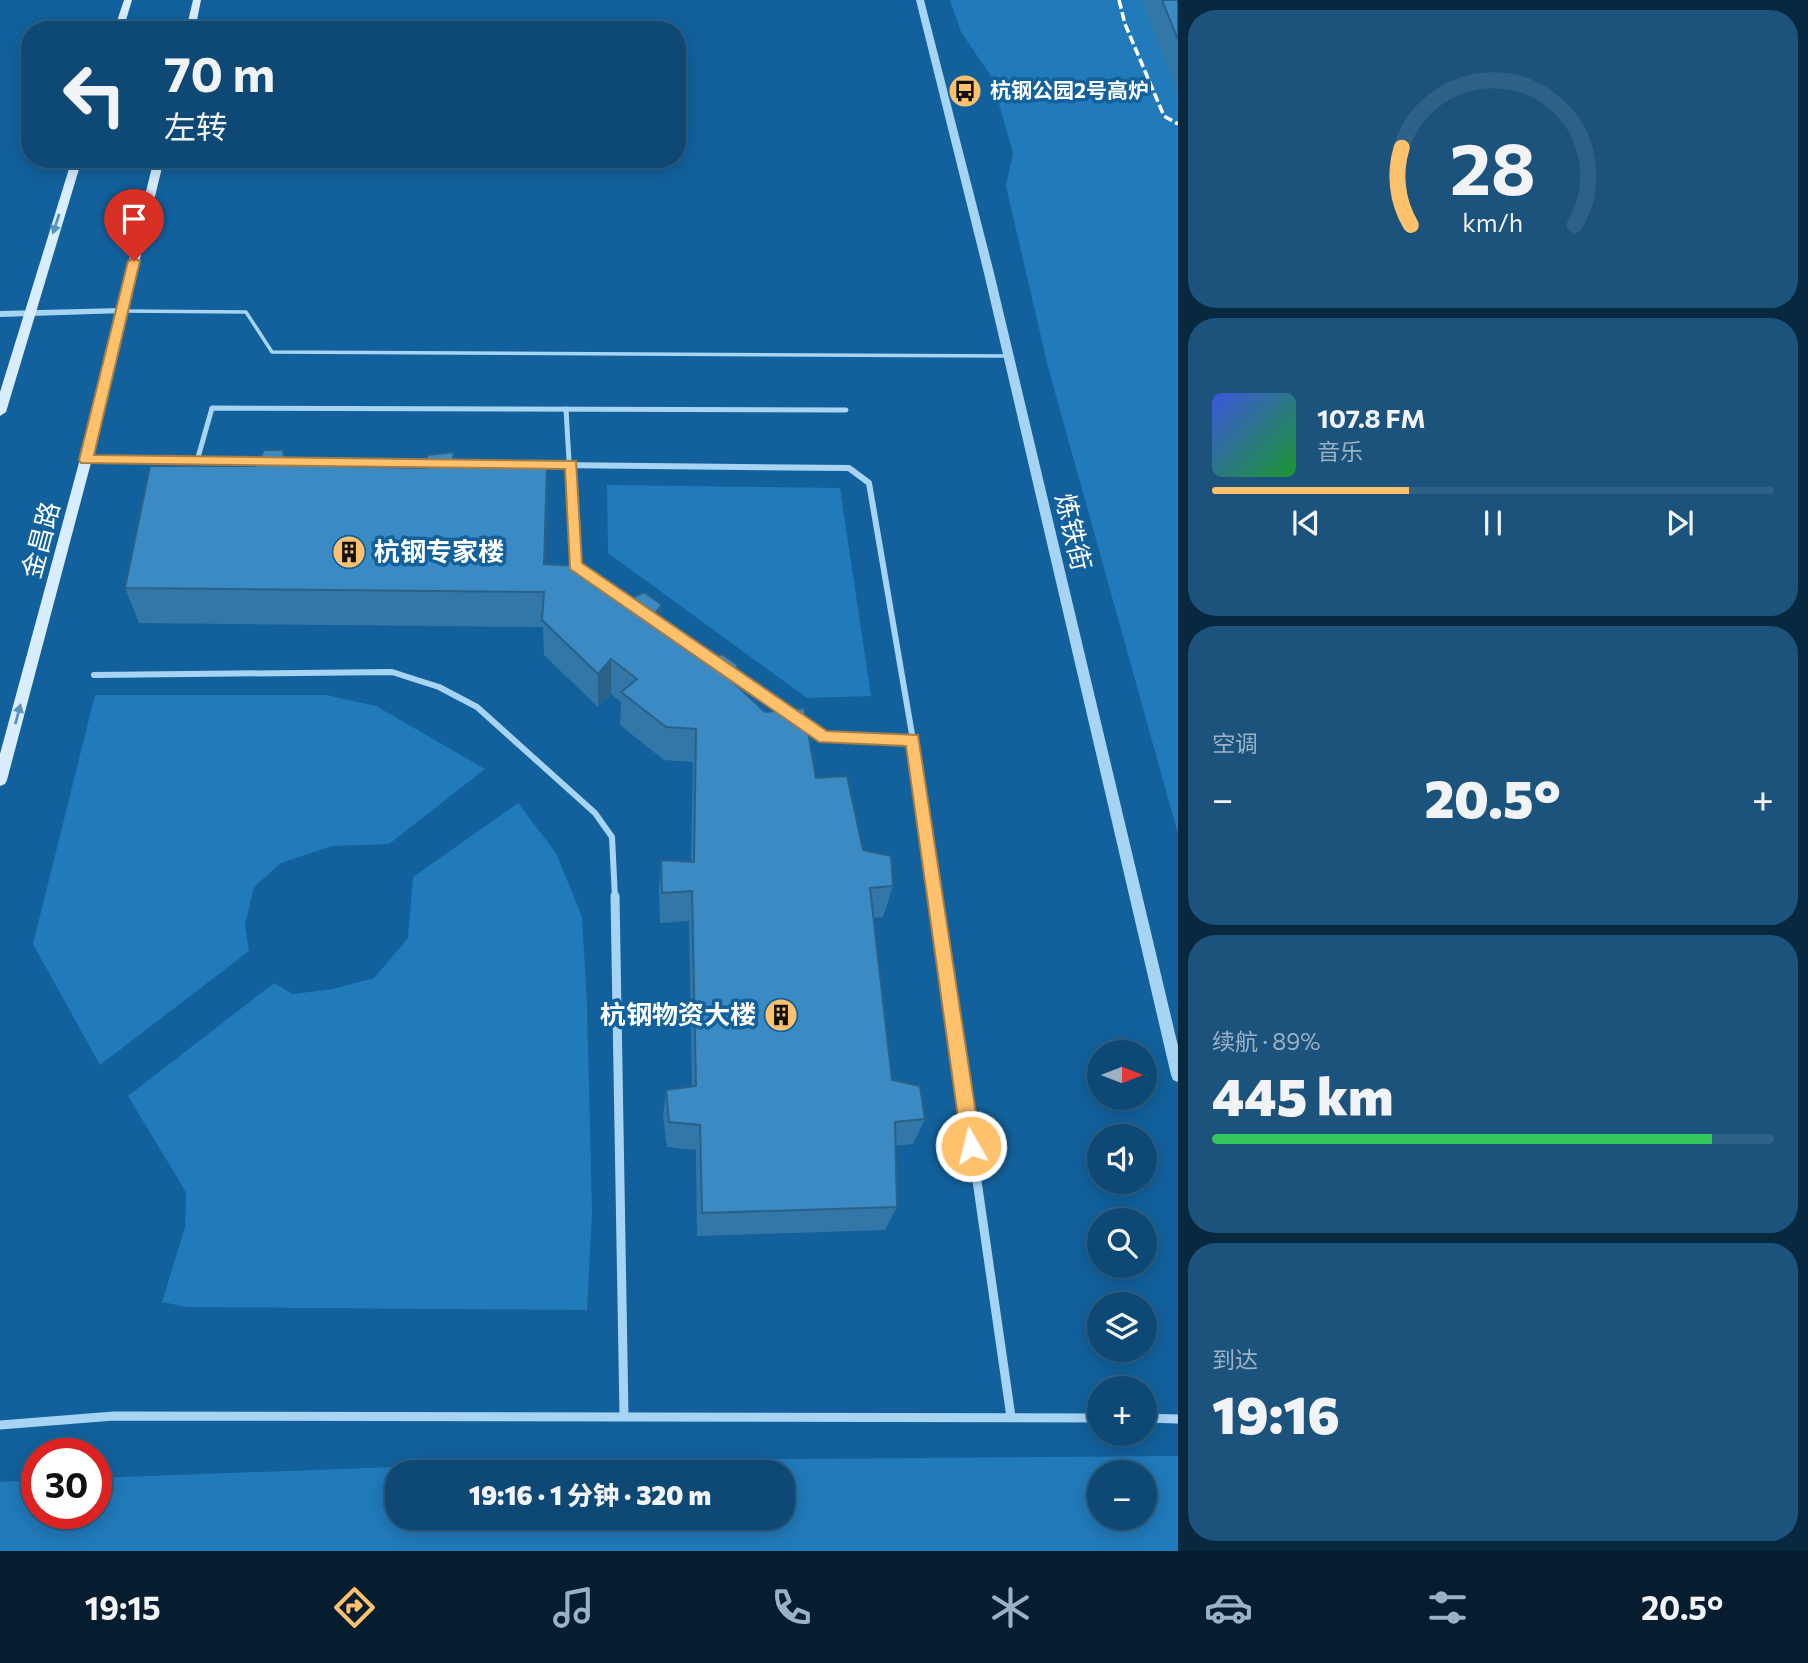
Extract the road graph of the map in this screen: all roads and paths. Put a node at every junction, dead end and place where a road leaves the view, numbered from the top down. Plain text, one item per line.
1 (128, 0) edge
2 (197, 0) edge
3 (920, 0) edge
4 (121, 21) edge
5 (192, 21) edge
6 (74, 168) edge
7 (157, 168) edge
8 (122, 312) junction
9 (0, 314) edge
10 (27, 314) junction
11 (1008, 356) junction
12 (566, 409) junction
13 (846, 410) dead end
14 (0, 412) edge
15 (86, 460) junction
16 (197, 461) junction
17 (571, 465) junction
18 (94, 676) dead end
19 (913, 740) junction
20 (0, 780) edge
21 (1178, 1075) edge
22 (625, 1416) junction
23 (1010, 1417) junction
24 (1087, 1418) edge
25 (1157, 1419) edge
26 (1178, 1419) edge
27 (0, 1425) edge

1 - 4 main road
2 - 5 main road
3 - 11 street, 炼铁街
6 -> 10 main road
7 - 8 main road, 金昌路
8 - 10 street
8 - 11 lane
8 - 15 main road, 金昌路
9 - 10 street
10 - 14 main road
11 - 21 street, 炼铁街
12 - 13 lane
12 - 16 lane
12 - 17 lane
15 - 16 street
20 -> 15 main road, 金昌路
16 - 17 street
17 - 19 lane
17 - 19 street
18 - 22 street
19 - 23 street
22 - 23 street
22 - 27 street
23 - 24 street
25 - 26 street

